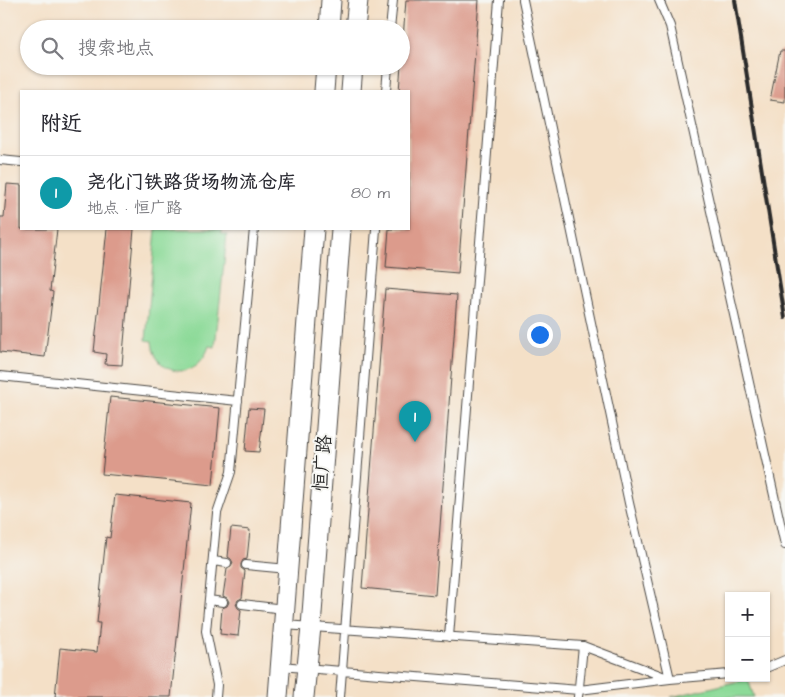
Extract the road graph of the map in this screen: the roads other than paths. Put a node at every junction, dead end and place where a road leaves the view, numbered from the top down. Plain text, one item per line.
1 (331, 0) edge
2 (358, 0) edge
3 (393, 0) edge
4 (498, 0) edge
5 (523, 0) edge
6 (658, 0) edge
7 (330, 20) edge
8 (357, 20) edge
9 (391, 20) edge
10 (325, 75) edge
11 (352, 75) edge
12 (387, 75) edge
13 (324, 90) edge
14 (351, 90) edge
15 (386, 90) edge
16 (0, 160) edge
17 (20, 162) edge
18 (254, 230) edge
19 (314, 230) edge
20 (341, 230) edge
21 (376, 230) edge
22 (0, 376) edge
23 (238, 401) junction
24 (785, 545) edge
25 (213, 561) junction
26 (227, 563) dead end
27 (246, 565) dead end
28 (288, 569) junction
29 (209, 600) junction
30 (223, 602) dead end
31 (242, 604) dead end
32 (284, 617) junction
33 (311, 627) junction
34 (346, 629) junction
35 (448, 637) junction
36 (583, 646) junction
37 (785, 660) edge
38 (280, 666) junction
39 (770, 666) edge
40 (306, 667) junction
41 (342, 671) junction
42 (725, 674) edge
43 (670, 679) junction
44 (578, 693) edge
45 (216, 697) edge
46 (278, 697) edge
47 (304, 697) edge
48 (340, 697) edge

1 - 7 street
2 - 8 street
3 - 9 lane
4 - 35 lane
5 - 43 lane
6 - 24 lane
10 - 13 street
11 - 14 street
12 - 15 lane
16 - 17 lane
18 - 23 lane
19 - 28 street, 恒广路
20 - 33 street, 恒广路
21 - 34 lane
22 - 23 lane
23 - 25 lane
25 - 26 lane
25 - 29 lane
27 - 28 lane
28 - 32 street, 恒广路
29 - 30 lane
29 - 45 lane
31 - 32 lane
32 - 33 lane
32 - 38 street, 恒广路
33 - 34 lane
33 - 40 street, 恒广路
34 - 35 lane
34 - 41 lane
35 - 36 lane
36 - 43 lane
36 - 44 lane
37 - 39 lane
38 - 40 lane
38 - 46 street, 恒广路
40 - 41 lane
40 - 47 street, 恒广路
41 - 44 lane
41 - 48 lane
42 - 43 lane
43 - 44 lane

